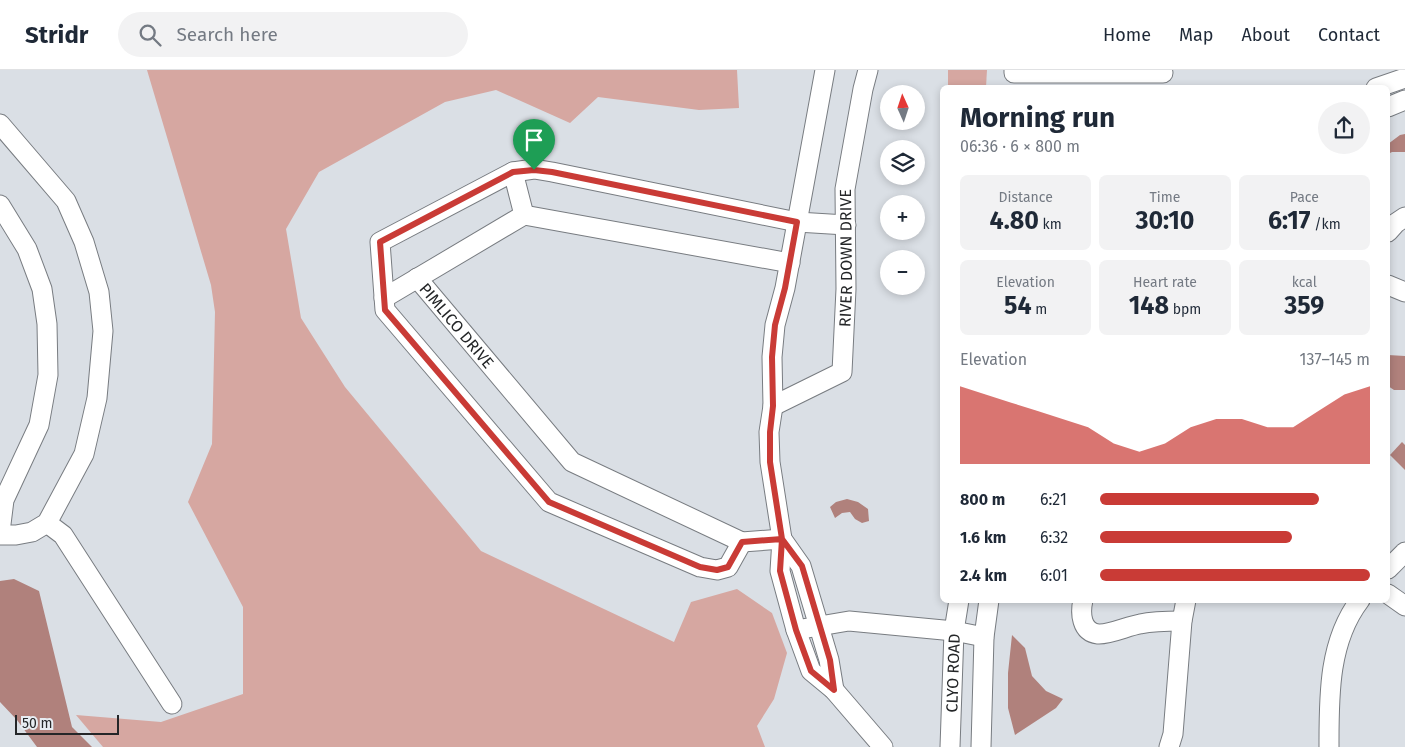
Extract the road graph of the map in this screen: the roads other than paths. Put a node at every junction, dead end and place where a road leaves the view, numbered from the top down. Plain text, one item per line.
1 (825, 70) edge
2 (868, 70) edge
3 (1014, 70) edge
4 (1163, 77) edge
5 (1405, 78) edge
6 (1385, 85) edge
7 (1405, 100) edge
8 (1390, 106) edge
9 (0, 124) edge
10 (513, 172) junction
11 (0, 205) edge
12 (524, 215) junction
13 (1405, 217) edge
14 (797, 222) junction
15 (846, 224) junction
16 (1390, 230) edge
17 (790, 263) junction
18 (417, 278) junction
19 (1390, 286) edge
20 (1405, 292) edge
21 (384, 298) junction
22 (773, 406) junction
23 (48, 522) junction
24 (0, 534) edge
25 (782, 539) junction
26 (742, 542) junction
27 (1404, 555) edge
28 (1390, 567) edge
29 (1390, 595) edge
30 (959, 603) edge
31 (989, 603) edge
32 (1082, 603) edge
33 (1185, 603) edge
34 (1358, 603) edge
35 (1405, 606) edge
36 (1182, 621) junction
37 (819, 626) junction
38 (796, 630) junction
39 (954, 631) junction
40 (984, 637) junction
41 (834, 690) junction
42 (172, 704) dead end
43 (883, 747) edge
44 (950, 747) edge
45 (981, 747) edge
46 (1169, 747) edge
47 (1329, 747) edge

1 - 14 street
2 - 15 street, RIVER DOWN DRIVE
3 - 4 street
5 - 6 street
7 - 8 street
9 - 23 street
10 - 12 street
10 - 14 street
10 - 21 street
11 - 24 street
12 - 17 street
12 - 18 street, PIMLICO DRIVE
13 - 16 street
14 - 15 street
14 - 17 street
15 - 22 street, RIVER DOWN DRIVE
17 - 22 street
18 - 21 street
18 - 26 street, PIMLICO DRIVE
19 - 20 street
21 - 26 street
22 - 25 street
23 - 24 street
23 - 42 street
25 - 26 street, PIMLICO DRIVE
25 - 37 street
25 - 38 street
27 - 28 street
29 - 35 street
30 - 39 street, CLYO ROAD
31 - 40 street, CLYO ROAD
32 - 36 street
33 - 36 street
34 - 47 street
36 - 46 street
37 - 38 street
37 - 39 street
37 - 41 street
38 - 41 street
39 - 40 street
39 - 44 street, CLYO ROAD
40 - 45 street, CLYO ROAD
41 - 43 street

